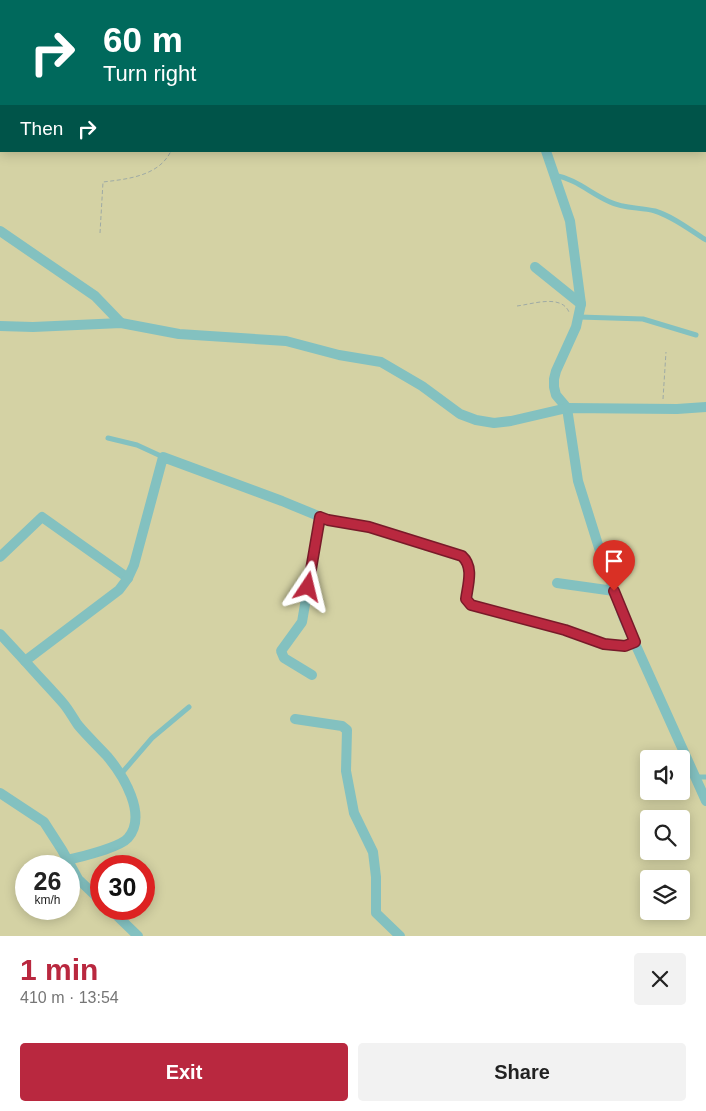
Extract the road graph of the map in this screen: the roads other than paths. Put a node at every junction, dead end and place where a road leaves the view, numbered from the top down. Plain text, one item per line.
1 (546, 152) edge
2 (554, 175) junction
3 (0, 231) edge
4 (706, 240) edge
5 (535, 267) dead end
6 (580, 304) junction
7 (574, 316) junction
8 (120, 323) junction
9 (0, 326) edge
10 (696, 335) dead end
11 (706, 407) edge
12 (567, 408) junction
13 (108, 438) dead end
14 (163, 457) junction
15 (320, 517) junction
16 (0, 557) edge
17 (128, 578) junction
18 (557, 583) dead end
19 (614, 591) junction
20 (0, 634) edge
21 (635, 642) junction
22 (25, 661) junction
23 (312, 675) dead end
24 (189, 707) dead end
25 (295, 719) dead end
26 (121, 775) junction
27 (694, 777) junction
28 (706, 777) edge
29 (0, 793) edge
30 (706, 801) edge
31 (65, 855) edge
32 (80, 856) edge
33 (80, 881) edge
34 (90, 890) edge
35 (121, 920) edge
36 (138, 936) edge
37 (400, 936) edge

1 - 2 street
2 - 4 lane
2 - 6 street
3 - 8 street
5 - 6 street
6 - 7 street
7 - 10 lane
7 - 12 street
8 - 9 street
8 - 12 street
11 - 12 street
12 - 19 street
13 - 14 lane
14 - 15 street
14 - 17 street
15 - 21 street
15 - 23 street
16 - 17 street
17 - 22 street
18 - 19 street
19 - 21 street
20 - 22 street
21 - 27 street
22 - 26 street
24 - 26 lane
25 - 37 street
26 - 32 street
27 - 28 lane
27 - 30 street
29 - 31 street
33 - 34 street
35 - 36 street

